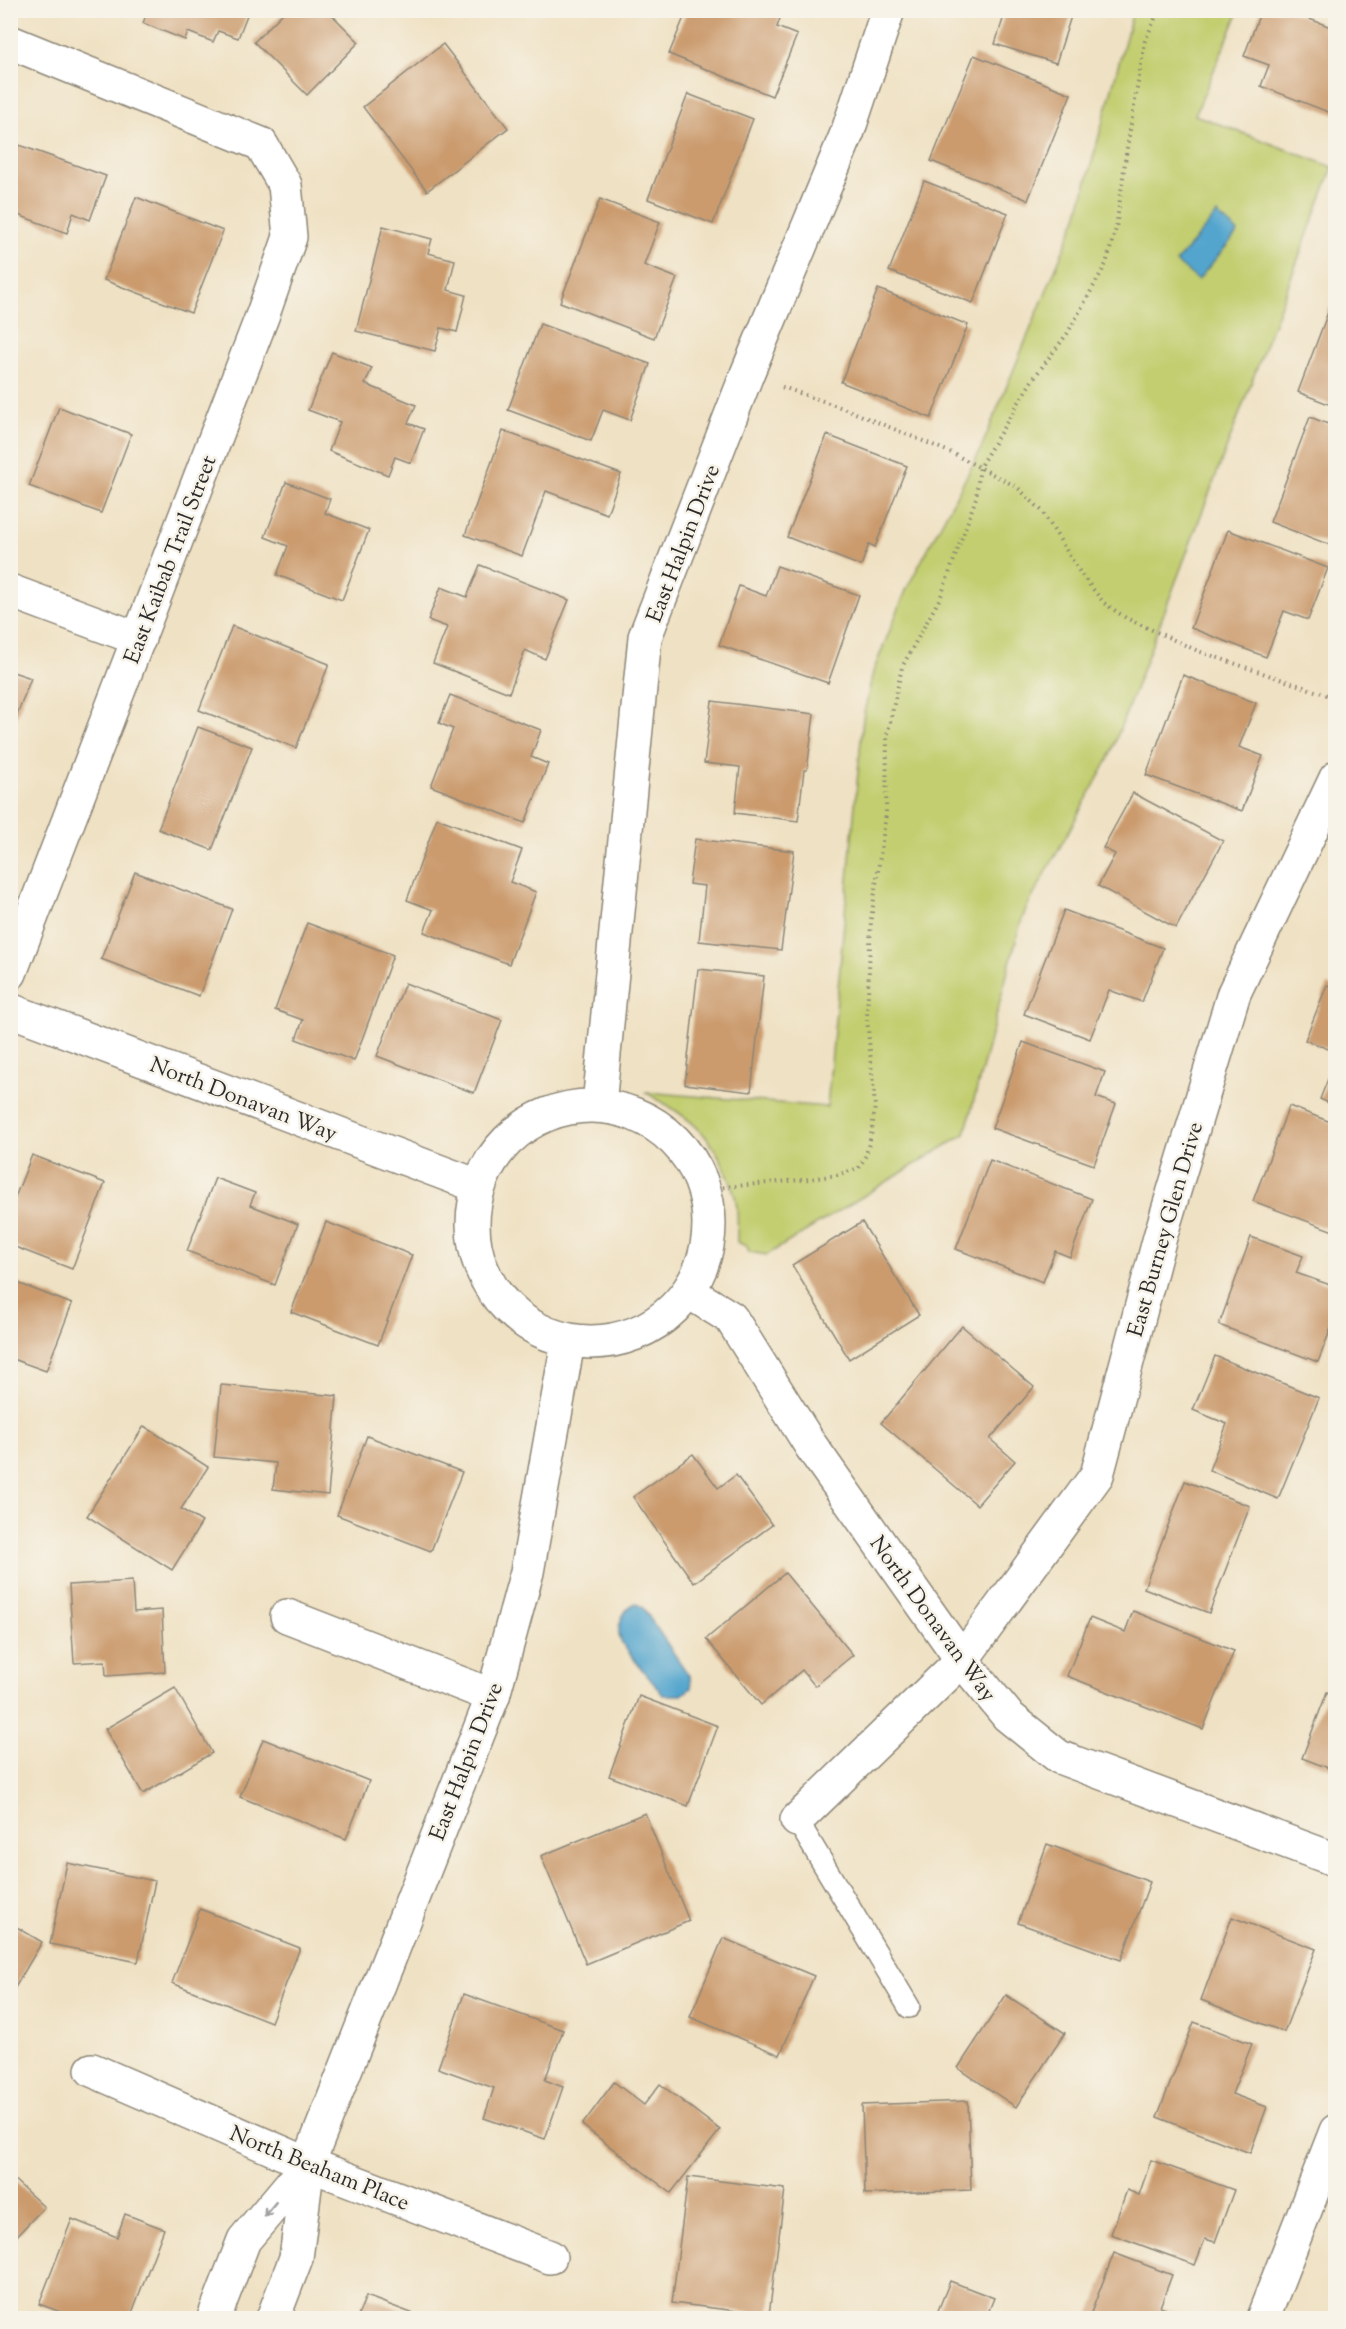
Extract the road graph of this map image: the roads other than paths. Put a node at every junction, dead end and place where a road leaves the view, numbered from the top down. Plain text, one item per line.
1 (888, 10) edge
2 (10, 42) edge
3 (10, 591) edge
4 (139, 639) junction
5 (1335, 778) edge
6 (10, 973) edge
7 (10, 1010) edge
8 (599, 1105) junction
9 (478, 1186) junction
10 (689, 1292) junction
11 (568, 1342) junction
12 (286, 1616) dead end
13 (962, 1660) junction
14 (493, 1696) junction
15 (797, 1820) joint
16 (1335, 1860) edge
17 (909, 2007) dead end
18 (92, 2070) dead end
19 (1335, 2131) edge
20 (308, 2164) junction
21 (550, 2257) dead end
22 (214, 2319) edge
23 (273, 2319) edge
24 (1263, 2319) edge

1 - 8 street, East Halpin Drive
2 - 4 street, East Kaibab Trail Street
3 - 4 street
4 - 6 street, East Kaibab Trail Street
5 - 13 street, East Burney Glen Drive
7 - 9 street, North Donavan Way
8 - 9 street
8 - 10 street
9 - 11 street
10 - 11 street
10 - 13 street, North Donavan Way
11 - 14 street, East Halpin Drive
12 - 14 street
13 - 15 street, East Burney Glen Drive
13 - 16 street, North Donavan Way
14 - 20 street, East Halpin Drive
15 - 17 lane
18 - 20 street, North Beaham Place
19 - 24 street
20 - 21 street, North Beaham Place
20 -> 22 street, East Halpin Drive
20 - 23 street, East Halpin Drive

